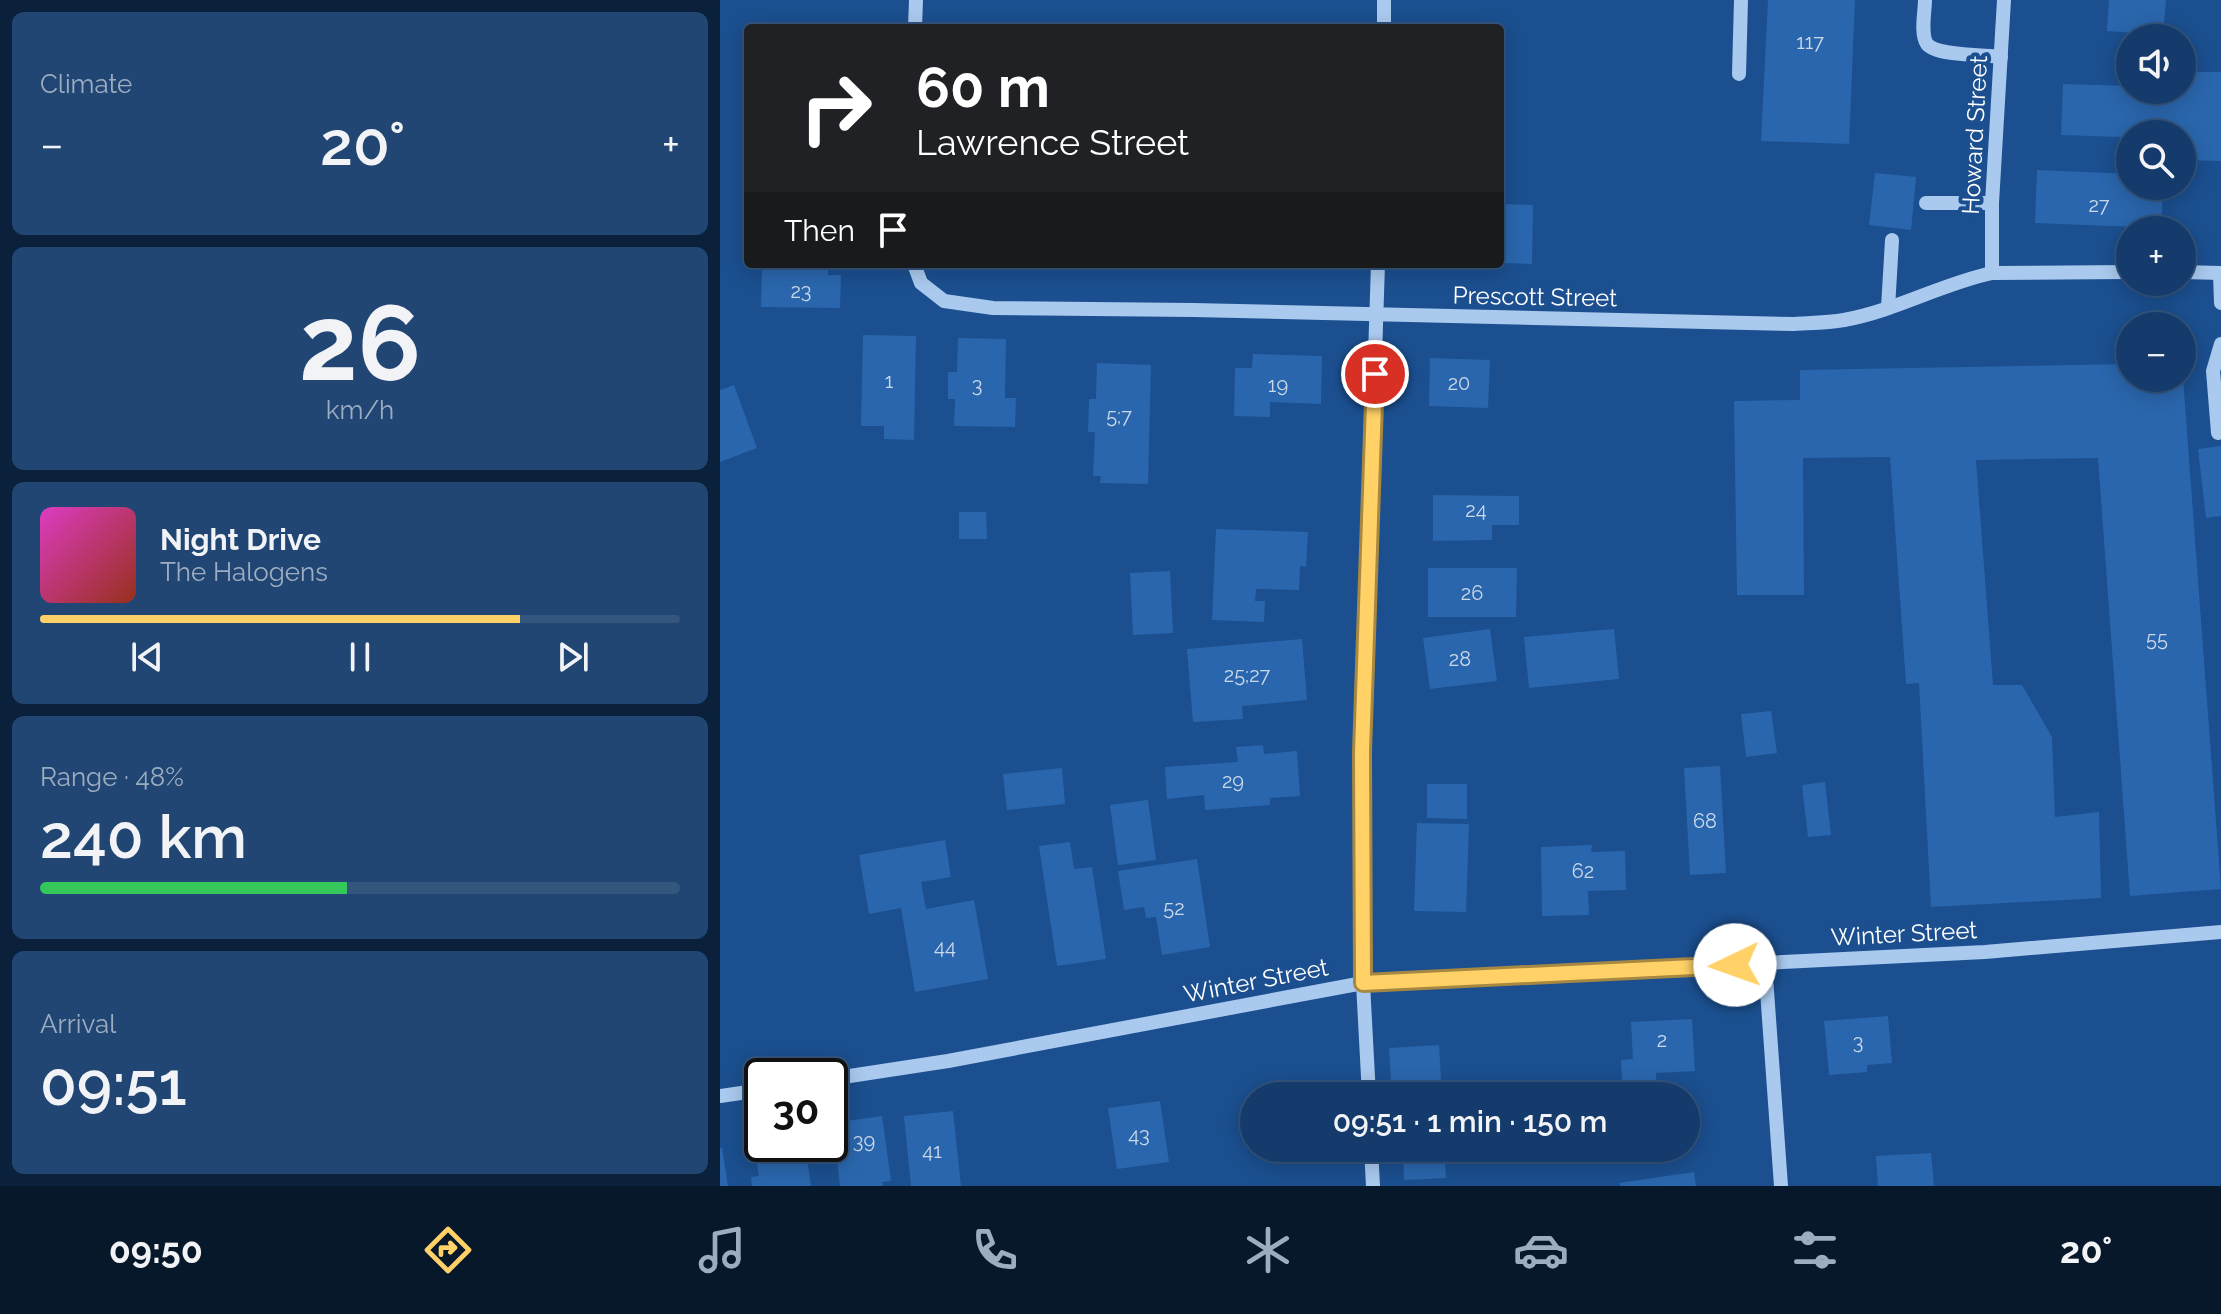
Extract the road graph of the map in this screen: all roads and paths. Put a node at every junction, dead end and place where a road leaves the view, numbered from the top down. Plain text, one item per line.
1 (916, 0) edge
2 (1384, 0) edge
3 (1741, 0) edge
4 (1925, 0) edge
5 (2004, 0) edge
6 (915, 24) edge
7 (1384, 24) edge
8 (2001, 57) junction
9 (1739, 74) dead end
10 (1926, 203) dead end
11 (1992, 203) junction
12 (1892, 240) dead end
13 (915, 268) edge
14 (1378, 268) edge
15 (2116, 272) edge
16 (2196, 272) edge
17 (1992, 273) junction
18 (2221, 273) edge
19 (2221, 303) edge
20 (1888, 308) junction
21 (1377, 316) junction
22 (2221, 344) edge
23 (2218, 404) edge
24 (2218, 433) dead end
25 (2221, 932) edge
26 (1765, 963) junction
27 (1363, 983) junction
28 (848, 1076) edge
29 (1368, 1082) edge
30 (744, 1093) edge
31 (720, 1096) edge
32 (1372, 1162) edge
33 (1373, 1186) edge
34 (1781, 1186) edge

1 - 6 street
2 - 7 street
3 - 9 street
4 - 8 street
5 - 8 street, Howard Street
8 - 11 street, Howard Street
10 - 11 street
11 - 17 street, Howard Street
12 - 20 street
13 - 21 street, Prescott Street
14 - 21 street
15 - 17 street, Prescott Street
16 - 18 street
17 - 20 street, Prescott Street
18 - 19 street
20 - 21 street, Prescott Street
21 - 27 street
22 - 23 street
23 - 24 street
25 - 26 street, Winter Street
26 - 27 street, Winter Street
26 - 34 street
27 - 28 street, Winter Street
27 - 29 street
30 - 31 street
32 - 33 street

